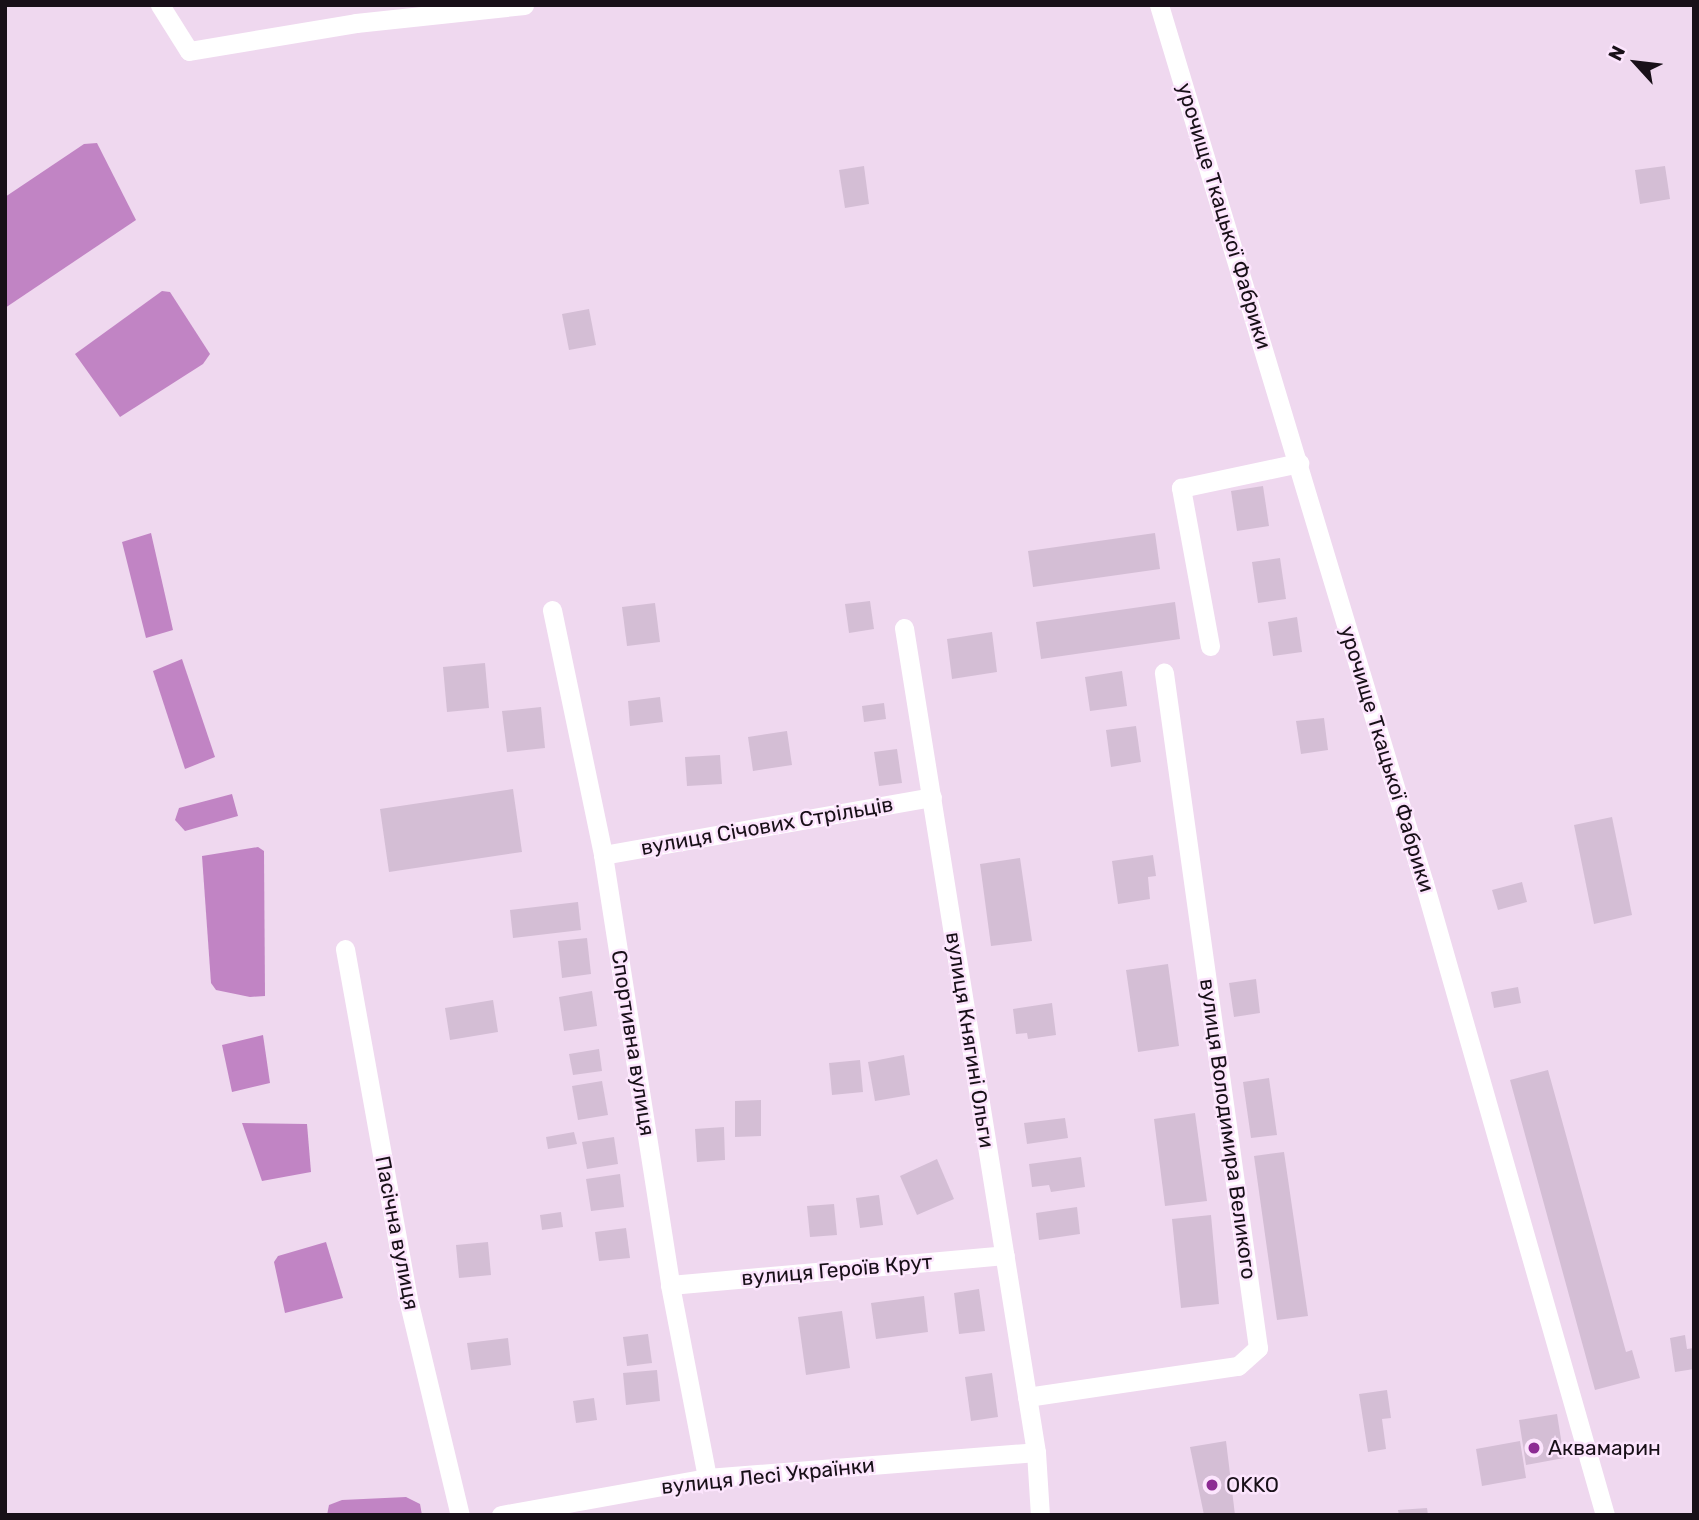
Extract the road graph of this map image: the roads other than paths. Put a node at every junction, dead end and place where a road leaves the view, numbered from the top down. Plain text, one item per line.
1 (160, 5) edge
2 (524, 5) edge
3 (1159, 5) edge
4 (1298, 463) junction
5 (552, 610) dead end
6 (904, 628) dead end
7 (1210, 646) dead end
8 (1164, 673) dead end
9 (932, 797) junction
10 (603, 855) junction
11 (345, 949) dead end
12 (1004, 1255) junction
13 (670, 1285) junction
14 (1027, 1397) junction
15 (1036, 1452) junction
16 (707, 1478) junction
17 (460, 1515) edge
18 (501, 1515) edge
19 (1040, 1515) edge
20 (1605, 1515) edge

1 - 2 street
3 - 4 street, урочище Ткацької Фабрики
4 - 7 street
4 - 20 street, урочище Ткацької Фабрики
5 - 10 street, Спортивна вулиця
6 - 9 street, вулиця Княгині Ольги
8 - 14 street, вулиця Володимира Великого
9 - 10 street, вулиця Січових Стрільців
9 - 12 street, вулиця Княгині Ольги
10 - 13 street, Спортивна вулиця
11 - 17 street, Пасічна вулиця
12 - 13 street, вулиця Героїв Крут
12 - 14 street, вулиця Княгині Ольги
13 - 16 street, Спортивна вулиця
14 - 15 street, вулиця Княгині Ольги
15 - 16 street, вулиця Лесі Українки
15 - 19 street, вулиця Княгині Ольги
16 - 18 street, вулиця Лесі Українки

